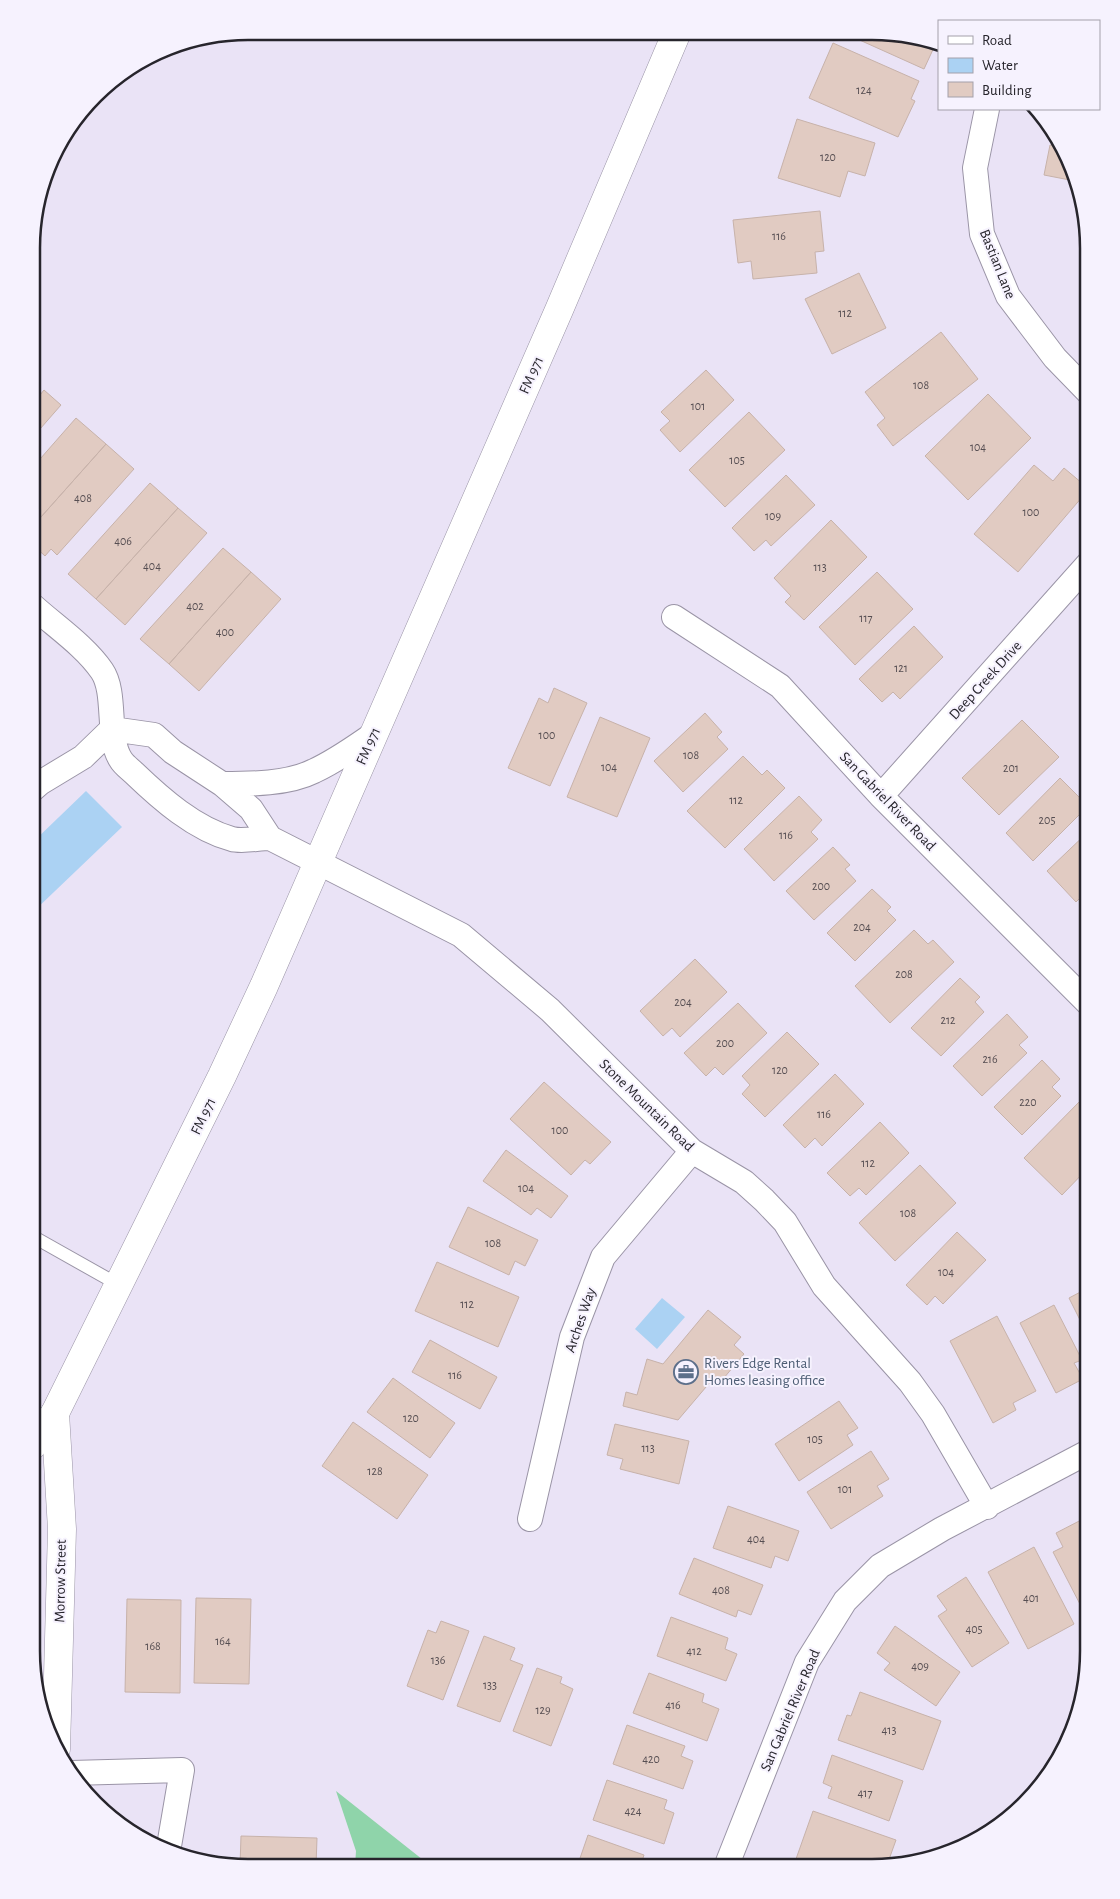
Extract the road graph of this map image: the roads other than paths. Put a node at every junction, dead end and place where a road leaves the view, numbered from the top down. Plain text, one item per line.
1 (674, 40) edge
2 (987, 110) edge
3 (1080, 383) edge
4 (1080, 573) edge
5 (40, 613) edge
6 (674, 617) dead end
7 (112, 729) junction
8 (374, 734) junction
9 (40, 782) edge
10 (222, 784) junction
11 (881, 796) junction
12 (270, 838) junction
13 (318, 862) junction
14 (1080, 995) edge
15 (692, 1151) junction
16 (40, 1241) edge
17 (119, 1285) junction
18 (54, 1413) junction
19 (40, 1434) edge
20 (1080, 1456) edge
21 (987, 1507) junction
22 (530, 1519) dead end
23 (56, 1732) edge
24 (79, 1773) edge
25 (169, 1843) edge
26 (729, 1859) edge

1 - 8 main road, FM 971 / FM 971
2 - 3 street, Bastian Lane
4 - 11 street, Deep Creek Drive
5 - 7 street
6 - 11 street, San Gabriel River Road
7 - 9 street
7 - 10 street
7 - 12 street
8 - 10 street
8 - 13 main road, FM 971 / FM 971
10 - 12 street
11 - 14 street, San Gabriel River Road
12 - 13 street, Stone Mountain Road
13 - 15 street, Stone Mountain Road
13 - 17 main road, FM 971 / FM 971
15 - 21 street, Stone Mountain Road
15 - 22 street, Arches Way
16 - 17 lane
17 - 18 main road, FM 971 / FM 971
18 - 19 main road, FM 971 / FM 971
18 - 23 main road, Morrow Street
20 - 21 street, San Gabriel River Road
21 - 26 street, San Gabriel River Road
24 - 25 street

